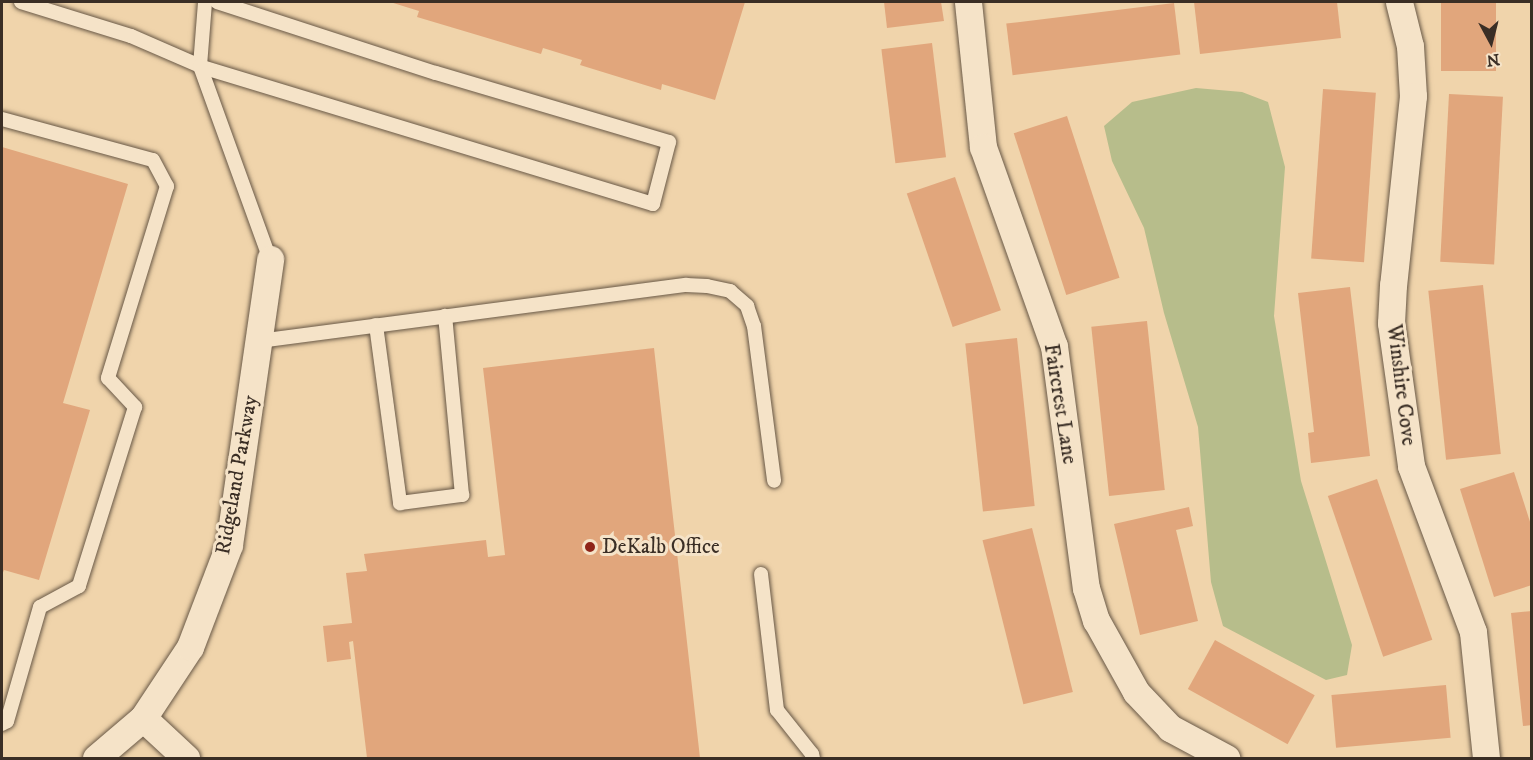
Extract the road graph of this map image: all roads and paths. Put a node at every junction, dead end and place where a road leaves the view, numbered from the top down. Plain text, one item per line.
1 (21, 2) edge
2 (205, 2) edge
3 (216, 2) edge
4 (968, 2) edge
5 (1399, 2) edge
6 (200, 66) junction
7 (2, 119) edge
8 (270, 259) joint
9 (445, 316) junction
10 (376, 325) junction
11 (259, 341) junction
12 (774, 481) dead end
13 (761, 574) dead end
14 (143, 718) junction
15 (2, 724) edge
16 (96, 759) edge
17 (186, 759) edge
18 (813, 759) edge
19 (1226, 759) edge
20 (1486, 759) edge

1 - 6 lane
2 - 6 lane
3 - 6 lane
4 - 19 street, Faircrest Lane
5 - 20 street, Winshire Cove
6 - 8 lane
7 - 15 lane
8 - 11 street, Ridgeland Parkway
9 - 10 lane
9 - 10 lane
9 - 12 lane
10 - 11 lane
11 - 14 street, Ridgeland Parkway
13 - 18 lane
14 - 16 street, Ridgeland Parkway
14 - 17 street

